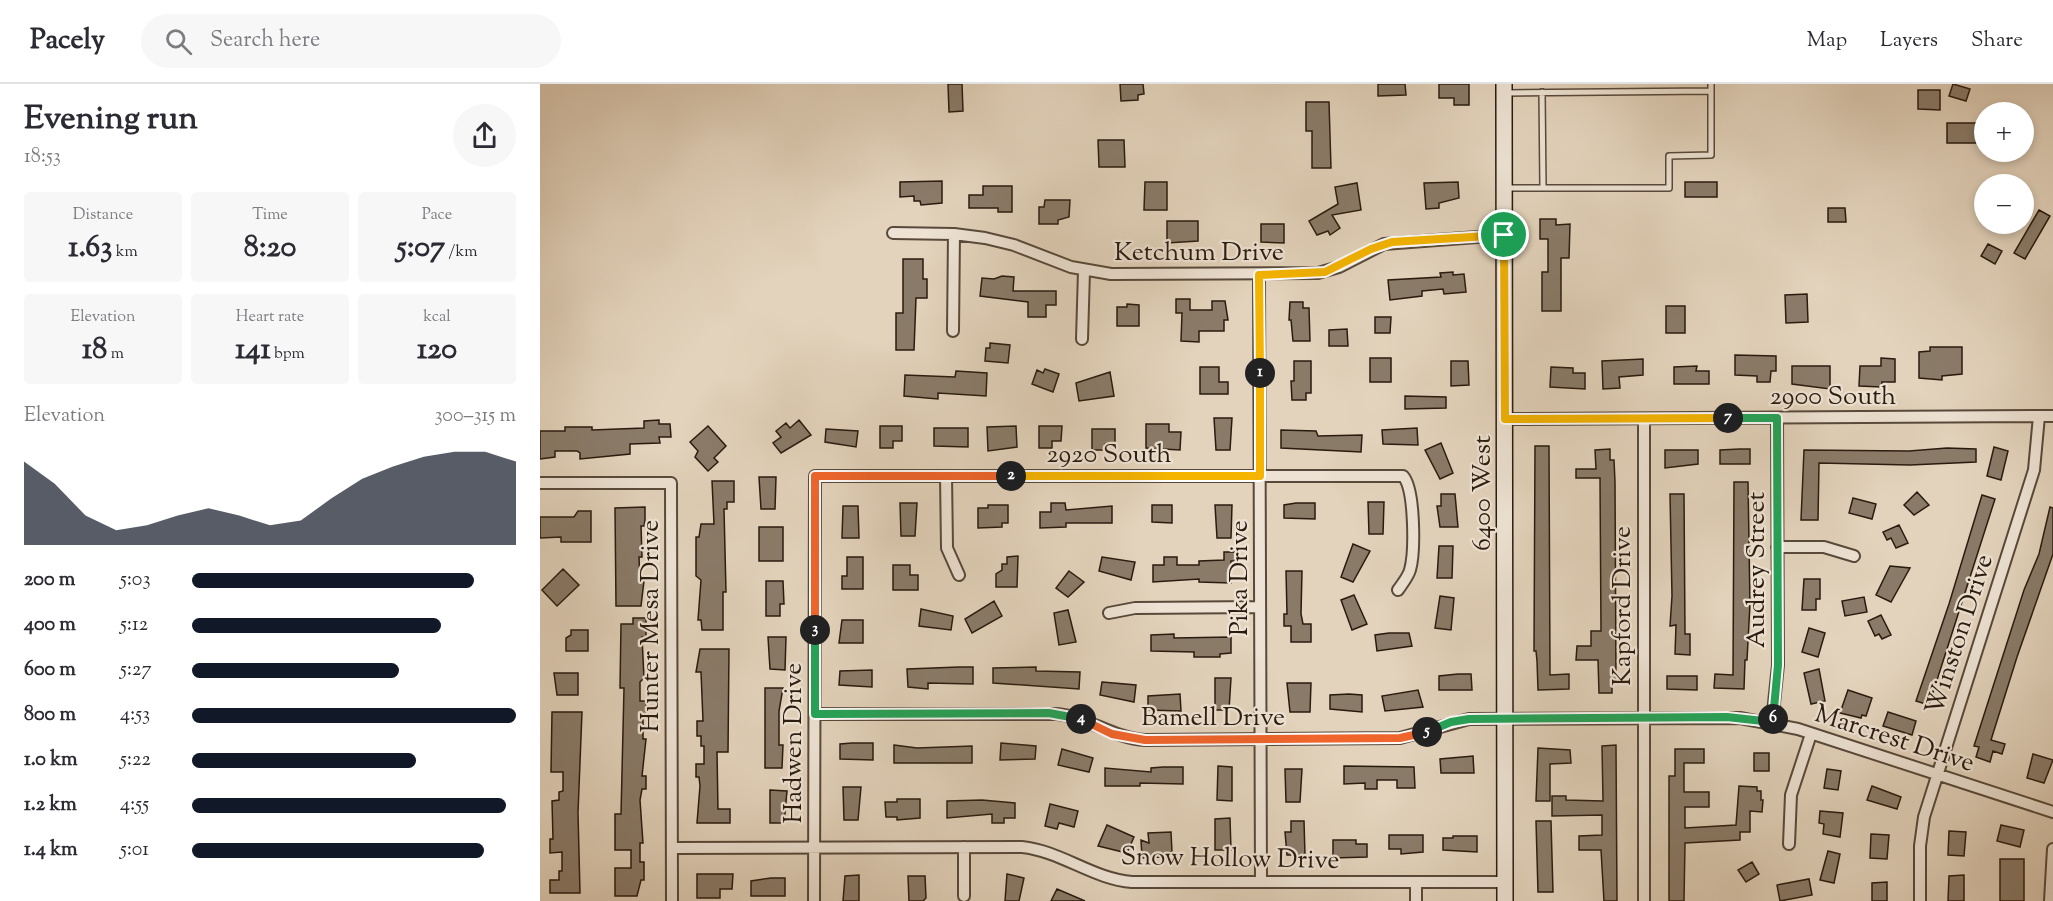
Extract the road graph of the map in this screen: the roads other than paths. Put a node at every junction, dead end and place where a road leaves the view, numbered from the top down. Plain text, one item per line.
1 (1711, 87) edge
2 (1504, 88) edge
3 (1542, 92) junction
4 (1504, 188) junction
5 (1543, 188) junction
6 (893, 233) dead end
7 (954, 234) junction
8 (1504, 235) junction
9 (1084, 271) junction
10 (1259, 275) junction
11 (953, 331) dead end
12 (1082, 339) dead end
13 (2039, 417) junction
14 (2053, 417) edge
15 (1777, 418) junction
16 (1505, 419) junction
17 (1644, 419) junction
18 (815, 476) joint
19 (946, 476) junction
20 (1260, 476) junction
21 (540, 483) edge
22 (1777, 547) junction
23 (1854, 556) dead end
24 (959, 576) dead end
25 (1398, 590) dead end
26 (1260, 608) junction
27 (1110, 613) dead end
28 (815, 714) junction
29 (1644, 718) junction
30 (1505, 719) junction
31 (1772, 722) junction
32 (1811, 734) junction
33 (1261, 739) junction
34 (1936, 774) junction
35 (2053, 812) edge
36 (1789, 844) dead end
37 (964, 847) junction
38 (672, 848) junction
39 (814, 848) junction
40 (2053, 849) edge
41 (1261, 882) junction
42 (1416, 882) junction
43 (1505, 882) junction
44 (964, 896) dead end
45 (672, 901) edge
46 (814, 901) edge
47 (1416, 901) edge
48 (1505, 901) edge
49 (1644, 901) edge
50 (1920, 901) edge
51 (2050, 901) edge

1 - 3 lane
1 - 5 lane
2 - 3 lane
2 - 4 street, 6400 West
3 - 5 lane
4 - 5 lane
4 - 8 street, 6400 West
6 - 7 street, Ketchum Drive
7 - 9 street, Ketchum Drive
7 - 11 street
8 - 10 street, Ketchum Drive
8 - 16 street, 6400 West
9 - 10 street, Ketchum Drive
9 - 12 street
10 - 20 street, Pika Drive
13 - 14 street, 2900 South
13 - 15 street, 2900 South
13 - 34 street, Winston Drive
15 - 17 street, 2900 South
15 - 22 street, Audrey Street
16 - 17 street, 2900 South
16 - 30 street, 6400 West
17 - 29 street, Kapford Drive
18 - 19 street, 2920 South
18 - 28 street, Hadwen Drive
19 - 20 street, 2920 South
19 - 24 street
20 - 25 street, 2920 South
20 - 26 street, Pika Drive
21 - 38 street, Hunter Mesa Drive
22 - 23 street
22 - 31 street, Audrey Street
26 - 27 street
26 - 33 street, Pika Drive
28 - 33 street, Bamell Drive
28 - 39 street, Hadwen Drive
29 - 30 street, Marcrest Drive
29 - 31 street, Marcrest Drive
29 - 49 street, Kapford Drive
30 - 33 street, Bamell Drive
30 - 43 street, 6400 West
31 - 32 street, Marcrest Drive
32 - 34 street, Marcrest Drive
32 - 36 street
33 - 41 street, Pika Drive
34 - 35 street, Marcrest Drive
34 - 50 street, Winston Drive
37 - 39 street, Snow Hollow Drive
37 - 41 street, Snow Hollow Drive
37 - 44 street
38 - 39 street, Snow Hollow Drive
38 - 45 street, Hunter Mesa Drive
39 - 46 street, Hadwen Drive
40 - 51 street
41 - 42 street, Snow Hollow Drive
42 - 43 street, Snow Hollow Drive
42 - 47 street
43 - 48 street, 6400 West

